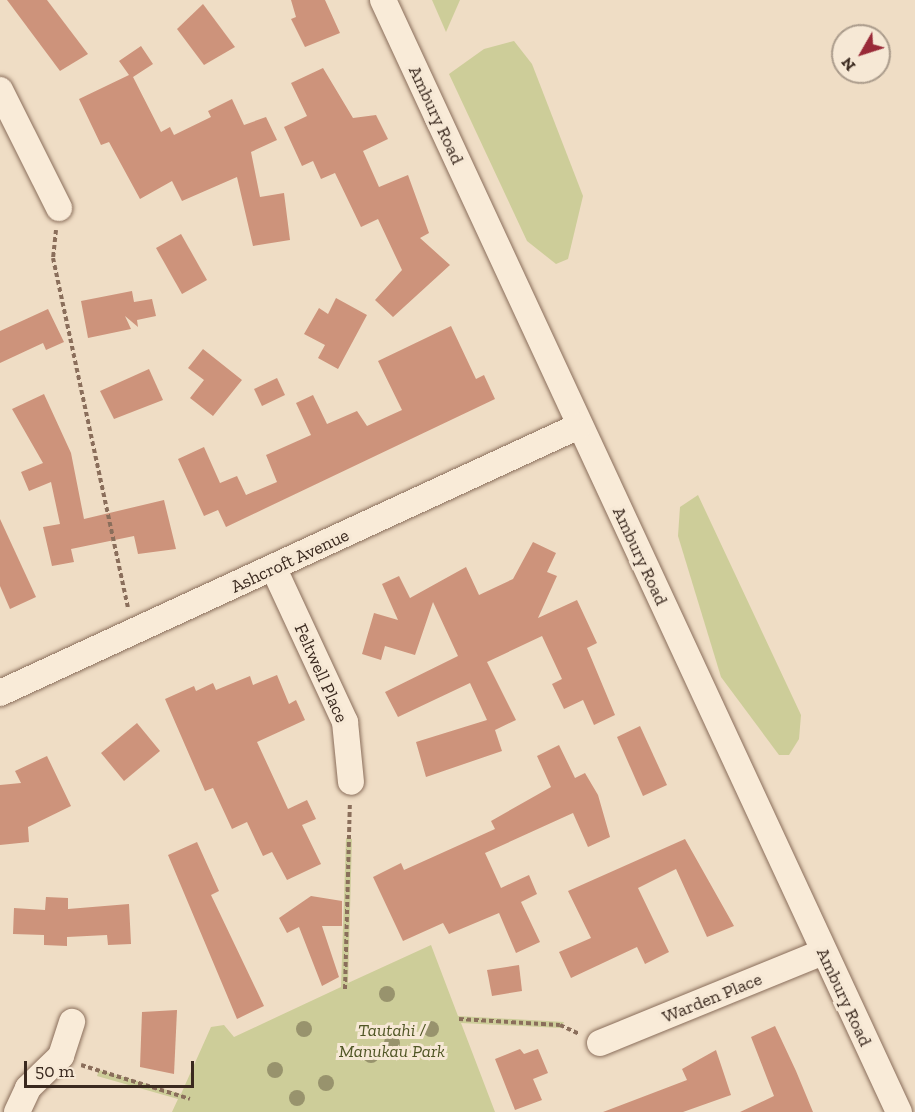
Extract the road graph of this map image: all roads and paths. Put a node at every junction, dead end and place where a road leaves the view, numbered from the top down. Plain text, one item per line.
1 (383, 0) edge
2 (0, 90) edge
3 (59, 208) joint
4 (579, 426) junction
5 (274, 569) junction
6 (134, 632) junction
7 (0, 693) edge
8 (351, 782) joint
9 (823, 952) junction
10 (345, 989) dead end
11 (459, 1019) dead end
12 (72, 1022) dead end
13 (600, 1043) joint
14 (61, 1056) junction
15 (190, 1100) dead end
16 (17, 1112) edge
17 (898, 1112) edge

1 - 4 street, Ambury Road
2 - 3 street
3 - 6 path
4 - 5 street, Ashcroft Avenue
4 - 9 street, Ambury Road
5 - 6 street, Ashcroft Avenue
5 - 8 street, Feltwell Place
6 - 7 street, Ashcroft Avenue
8 - 10 path
9 - 13 street, Warden Place
9 - 17 street, Ambury Road
11 - 13 path
12 - 14 street
14 - 15 path
14 - 16 street

